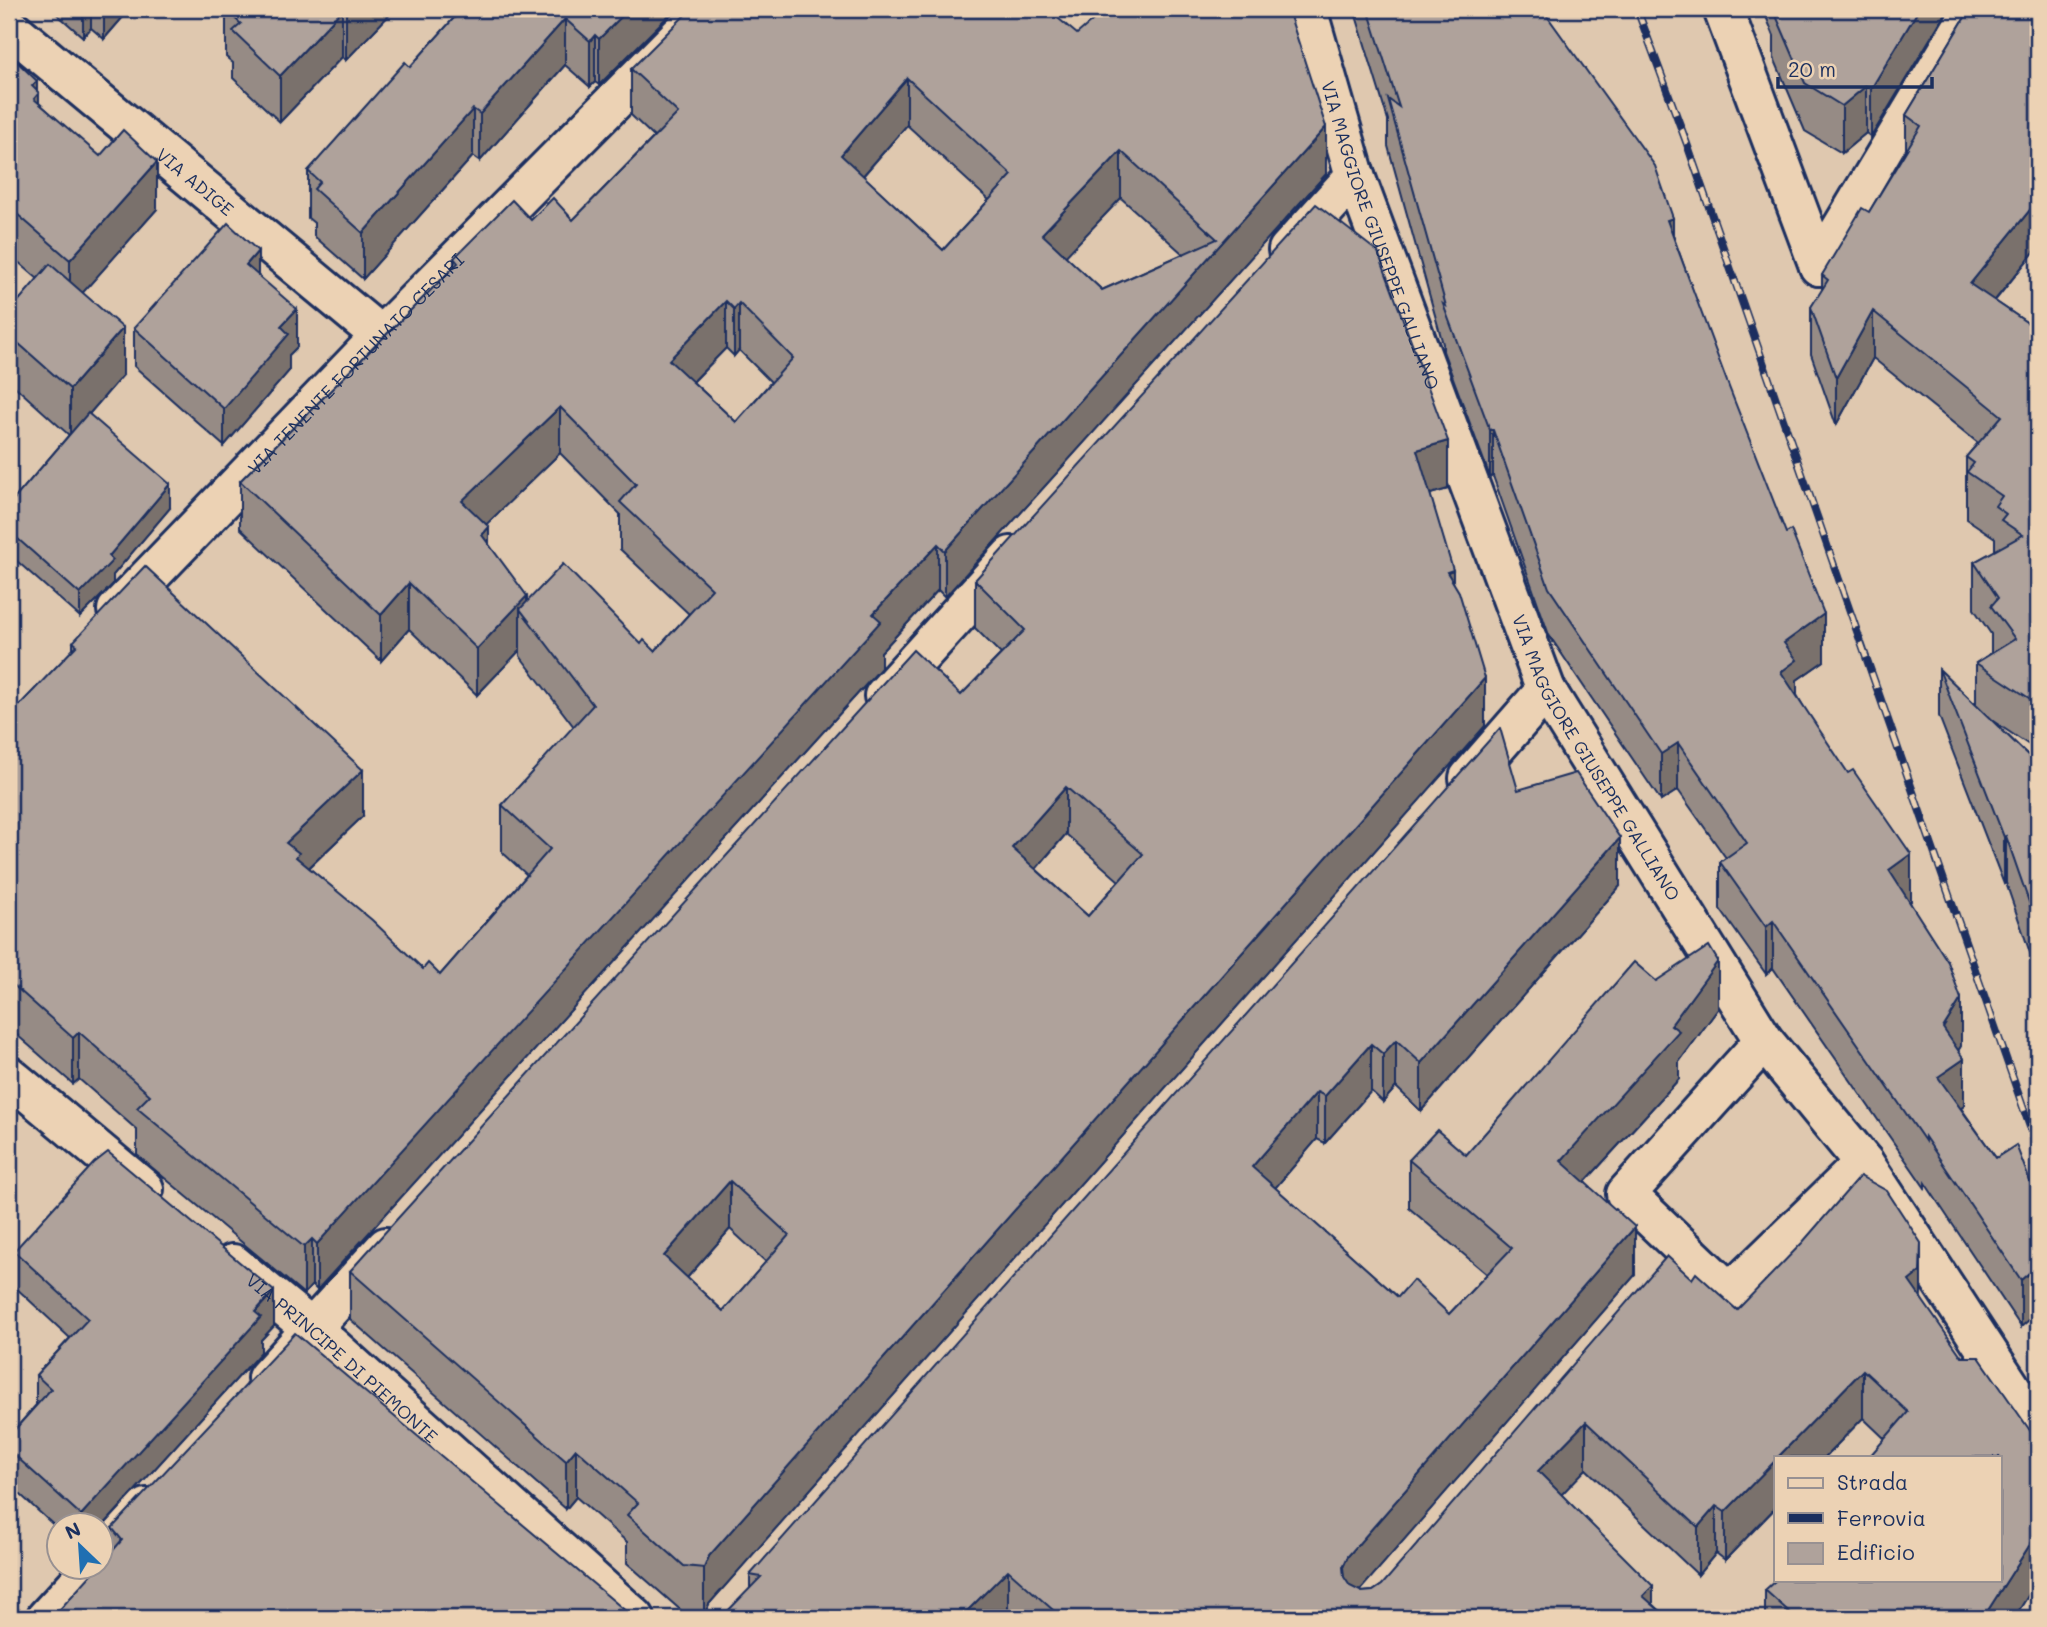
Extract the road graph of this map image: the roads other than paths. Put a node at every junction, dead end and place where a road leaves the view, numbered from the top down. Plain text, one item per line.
1 (706, 9) edge
2 (1307, 9) edge
3 (1723, 9) edge
4 (1973, 9) edge
5 (9, 27) edge
6 (1355, 176) junction
7 (1262, 279) edge
8 (381, 336) junction
9 (1038, 526) edge
10 (94, 634) edge
11 (1546, 690) junction
12 (861, 722) edge
13 (1445, 805) edge
14 (1764, 1041) junction
15 (9, 1076) edge
16 (1864, 1163) junction
17 (176, 1216) edge
18 (414, 1216) edge
19 (207, 1242) edge
20 (312, 1329) junction
21 (248, 1399) edge
22 (2038, 1429) edge
23 (175, 1478) edge
24 (116, 1543) edge
25 (78, 1582) edge
26 (46, 1618) edge
27 (635, 1618) edge

1 - 8 street, VIA TENENTE FORTUNATO CESARI
2 - 6 street, VIA MAGGIORE GIUSEPPE GALLIANO
3 - 4 street
5 - 8 street, VIA ADIGE
6 - 7 street
6 - 11 street, VIA MAGGIORE GIUSEPPE GALLIANO
8 - 10 street, VIA TENENTE FORTUNATO CESARI
9 - 12 street
11 - 13 street
11 - 14 street, VIA MAGGIORE GIUSEPPE GALLIANO
14 - 16 street, VIA MAGGIORE GIUSEPPE GALLIANO
14 - 16 street
15 - 17 street
16 - 22 street, VIA MAGGIORE GIUSEPPE GALLIANO
18 - 20 street
19 - 20 street, VIA PRINCIPE DI PIEMONTE
20 - 21 street
20 - 27 street, VIA PRINCIPE DI PIEMONTE
23 - 24 street
25 - 26 street

